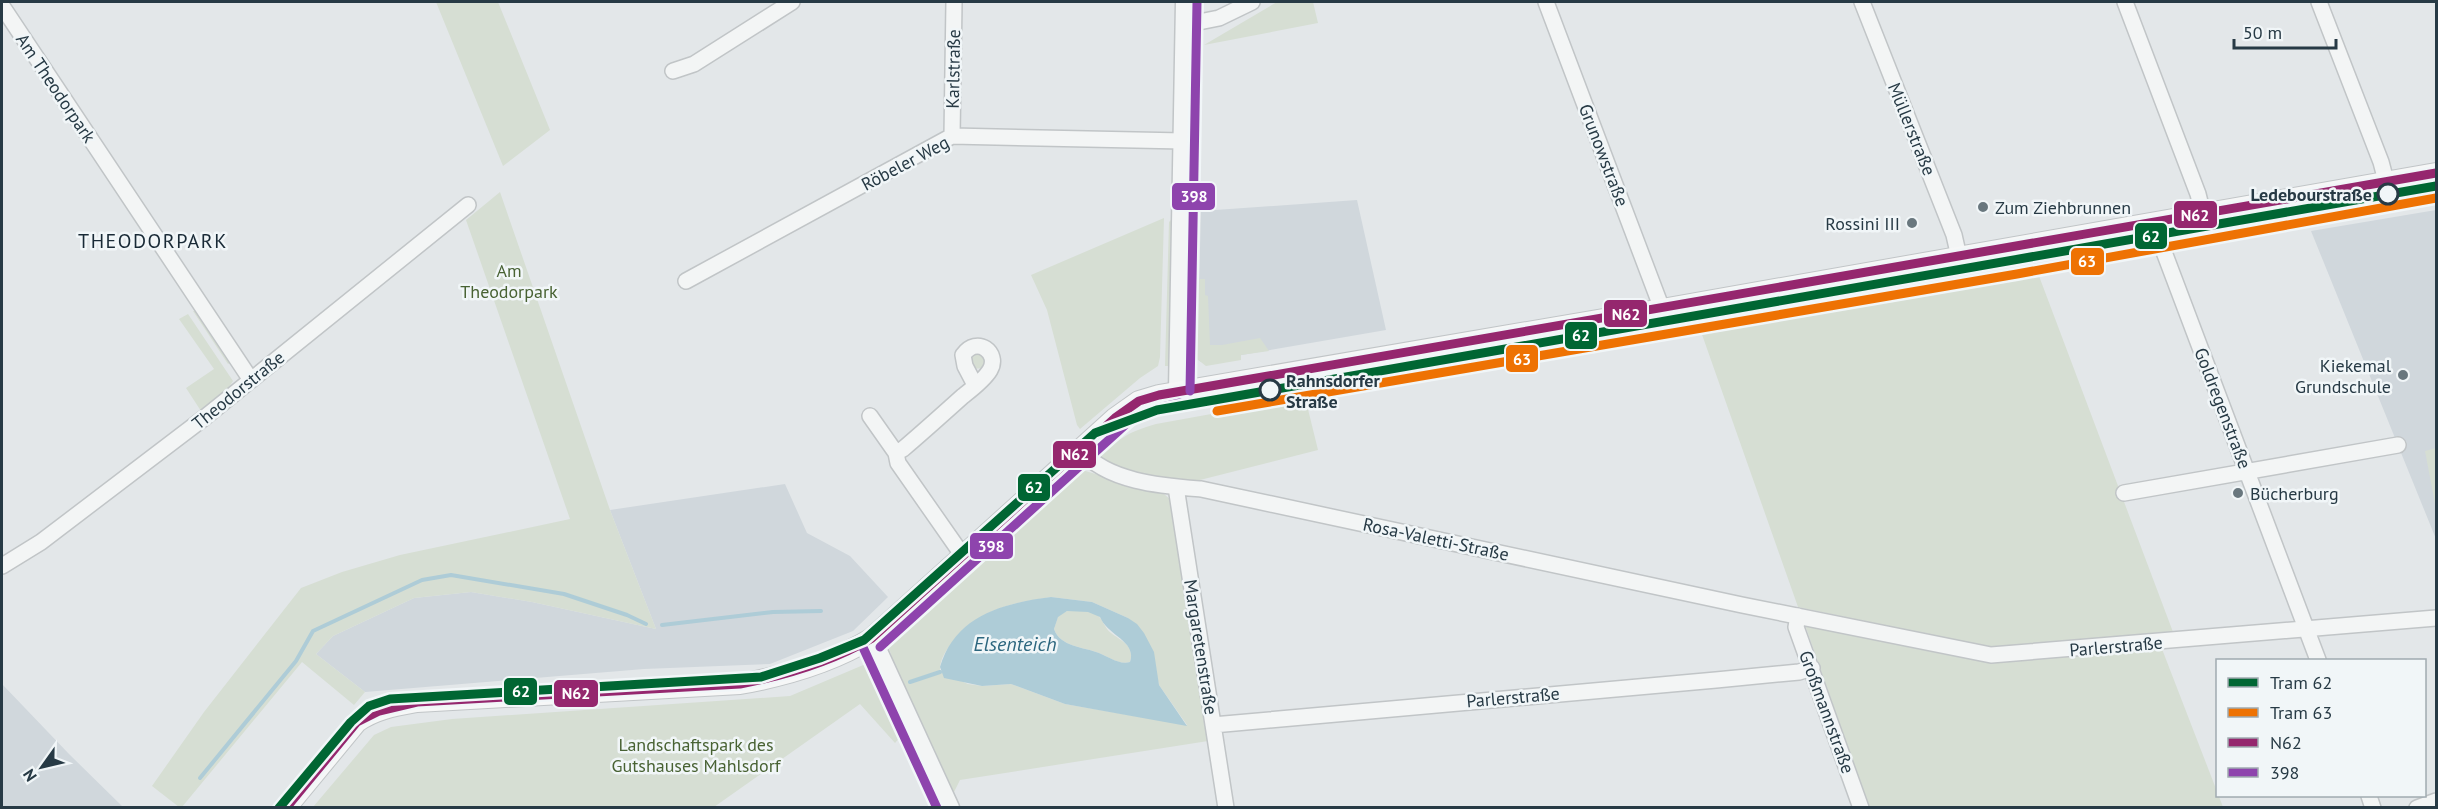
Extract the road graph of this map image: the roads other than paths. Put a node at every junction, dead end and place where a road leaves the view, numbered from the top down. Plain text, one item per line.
1 (792, 2) edge
2 (954, 2) edge
3 (1185, 2) edge
4 (1252, 2) edge
5 (1546, 2) edge
6 (1862, 2) edge
7 (2125, 2) edge
8 (2319, 2) edge
9 (2, 6) edge
10 (1184, 26) junction
11 (673, 70) dead end
12 (952, 136) junction
13 (1183, 141) junction
14 (2436, 172) edge
15 (2386, 182) junction
16 (468, 205) dead end
17 (2203, 214) junction
18 (2155, 222) junction
19 (1959, 257) junction
20 (686, 281) dead end
21 (1662, 309) junction
22 (250, 380) junction
23 (975, 386) dead end
24 (1178, 391) junction
25 (870, 416) dead end
26 (2398, 445) dead end
27 (1081, 450) junction
28 (896, 453) junction
29 (2247, 471) junction
30 (1176, 487) junction
31 (2124, 493) dead end
32 (963, 556) junction
33 (2, 566) edge
34 (1798, 616) junction
35 (2436, 618) edge
36 (2307, 629) junction
37 (873, 638) junction
38 (2318, 659) edge
39 (1812, 668) junction
40 (1214, 725) junction
41 (2436, 801) edge
42 (286, 807) edge
43 (950, 807) edge
44 (1226, 807) edge
45 (1860, 807) edge
46 (2417, 807) edge

1 - 11 street
2 - 12 street, Karlstraße
3 - 10 street
4 - 10 street
5 - 21 street, Grunowstraße
6 - 19 street, Müllerstraße
7 - 17 street
8 - 15 street
9 - 22 street, Am Theodorpark
10 - 13 street
12 - 13 street, Röbeler Weg
12 - 20 street, Röbeler Weg
13 - 24 street
14 - 15 main road
15 - 17 main road
16 - 22 street, Theodorstraße
17 - 18 main road
18 - 19 main road
18 - 29 street, Goldregenstraße
19 - 21 main road
21 - 24 main road
22 - 33 street, Theodorstraße
23 - 28 street
24 - 27 main road
25 - 28 street
26 - 29 street
27 - 30 street, Rosa-Valetti-Straße
27 - 32 main road
28 - 32 street
29 - 31 street
29 - 36 street, Goldregenstraße
30 - 34 street, Rosa-Valetti-Straße
30 - 40 street, Margaretenstraße
32 - 37 main road
34 - 36 street, Parlerstraße
34 - 39 street, Großmannstraße
35 - 36 street, Parlerstraße
36 - 38 street, Goldregenstraße
37 - 42 main road
37 - 43 street
39 - 40 street, Parlerstraße
39 - 45 street, Großmannstraße
40 - 44 street, Margaretenstraße
41 - 46 street

